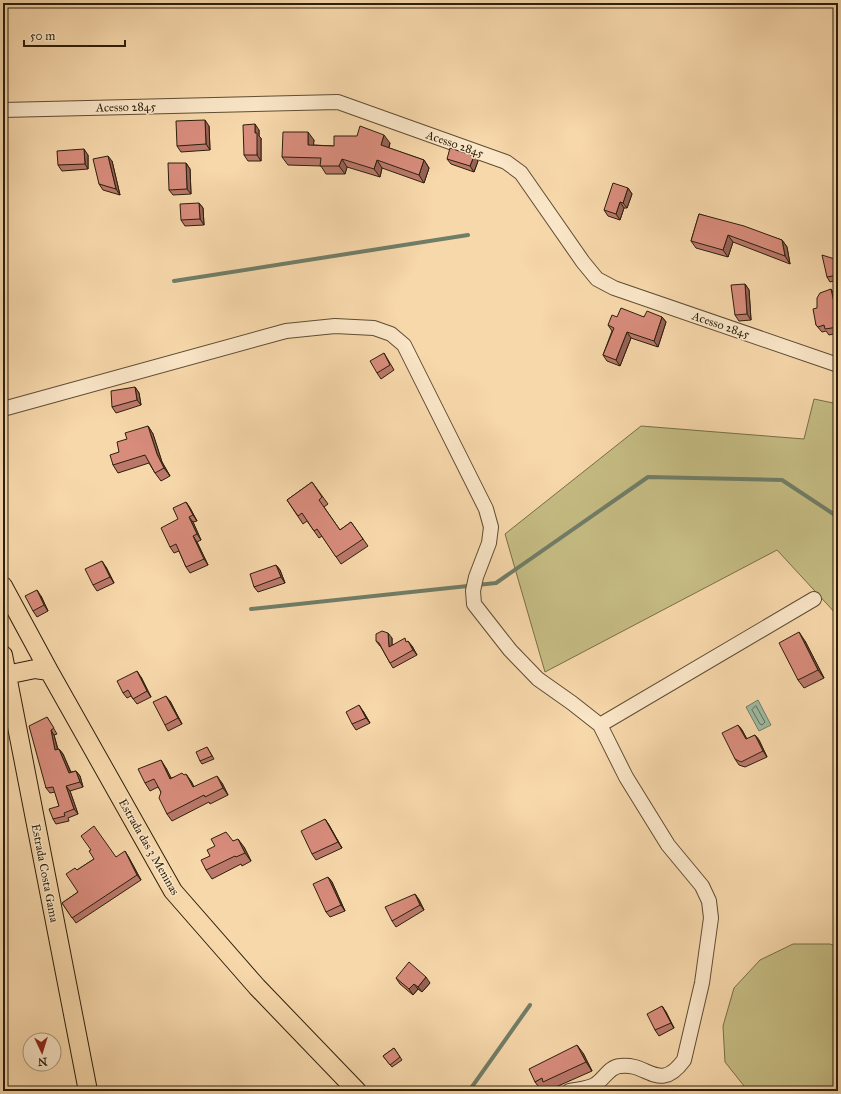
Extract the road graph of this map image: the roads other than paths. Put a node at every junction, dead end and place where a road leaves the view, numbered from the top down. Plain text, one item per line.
1 (3, 110) edge
2 (838, 365) edge
3 (3, 409) edge
4 (3, 586) edge
5 (814, 599) dead end
6 (3, 654) edge
7 (48, 671) junction
8 (6, 675) junction
9 (600, 725) junction
10 (88, 1091) edge
11 (357, 1091) edge
12 (569, 1091) edge

1 - 2 street, Acesso 2845
3 - 9 street
4 - 7 main road, Estrada das 3 Meninas
5 - 9 street
6 - 8 main road, Estrada Costa Gama
7 - 8 main road
7 - 11 main road, Estrada das 3 Meninas
8 - 10 main road, Estrada Costa Gama
9 - 12 street

